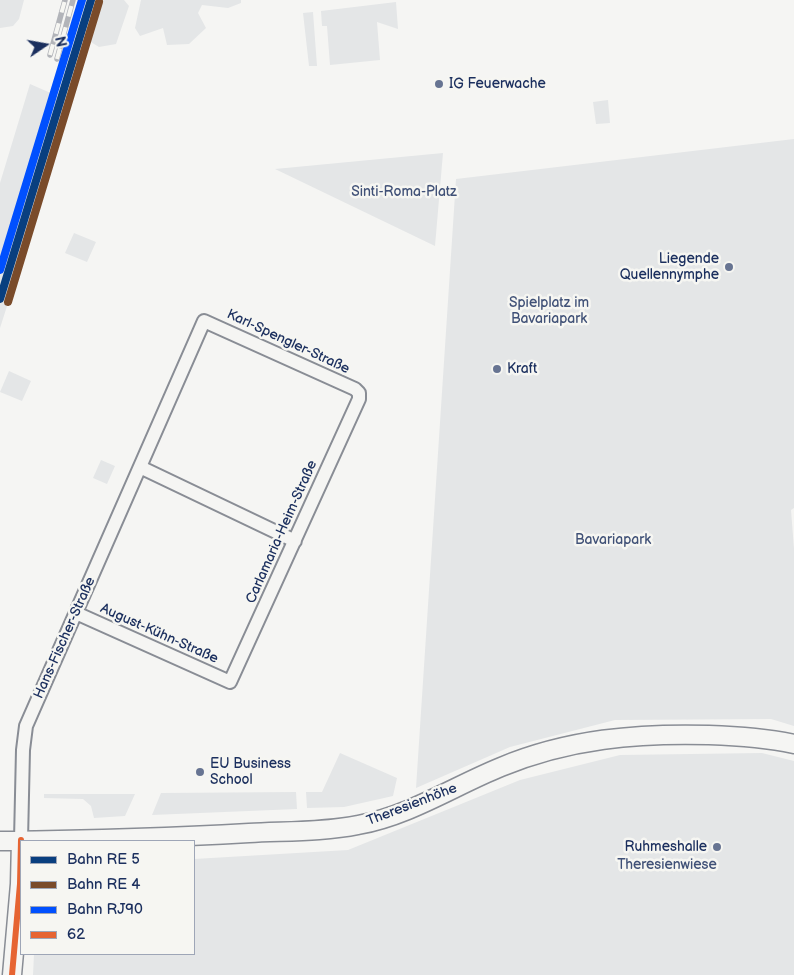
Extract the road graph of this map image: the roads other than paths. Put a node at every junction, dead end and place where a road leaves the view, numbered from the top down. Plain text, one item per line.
1 (204, 321) joint
2 (359, 393) joint
3 (140, 467) junction
4 (295, 541) junction
5 (76, 612) junction
6 (230, 682) joint
7 (794, 744) edge
8 (20, 840) edge
9 (21, 840) edge
10 (0, 841) edge
11 (20, 884) edge
12 (12, 975) edge

1 - 2 street, Karl-Spengler-Straße
1 - 3 street, Hans-Fischer-Straße
2 - 4 street, Carlamaria-Heim-Straße
3 - 4 street
3 - 5 street, Hans-Fischer-Straße
4 - 6 street, Carlamaria-Heim-Straße
5 - 6 street, August-Kühn-Straße
5 - 9 street, Hans-Fischer-Straße
7 - 9 main road, Theresienhöhe
8 - 10 main road, Theresienhöhe
11 - 12 main road, Hans-Fischer-Straße

